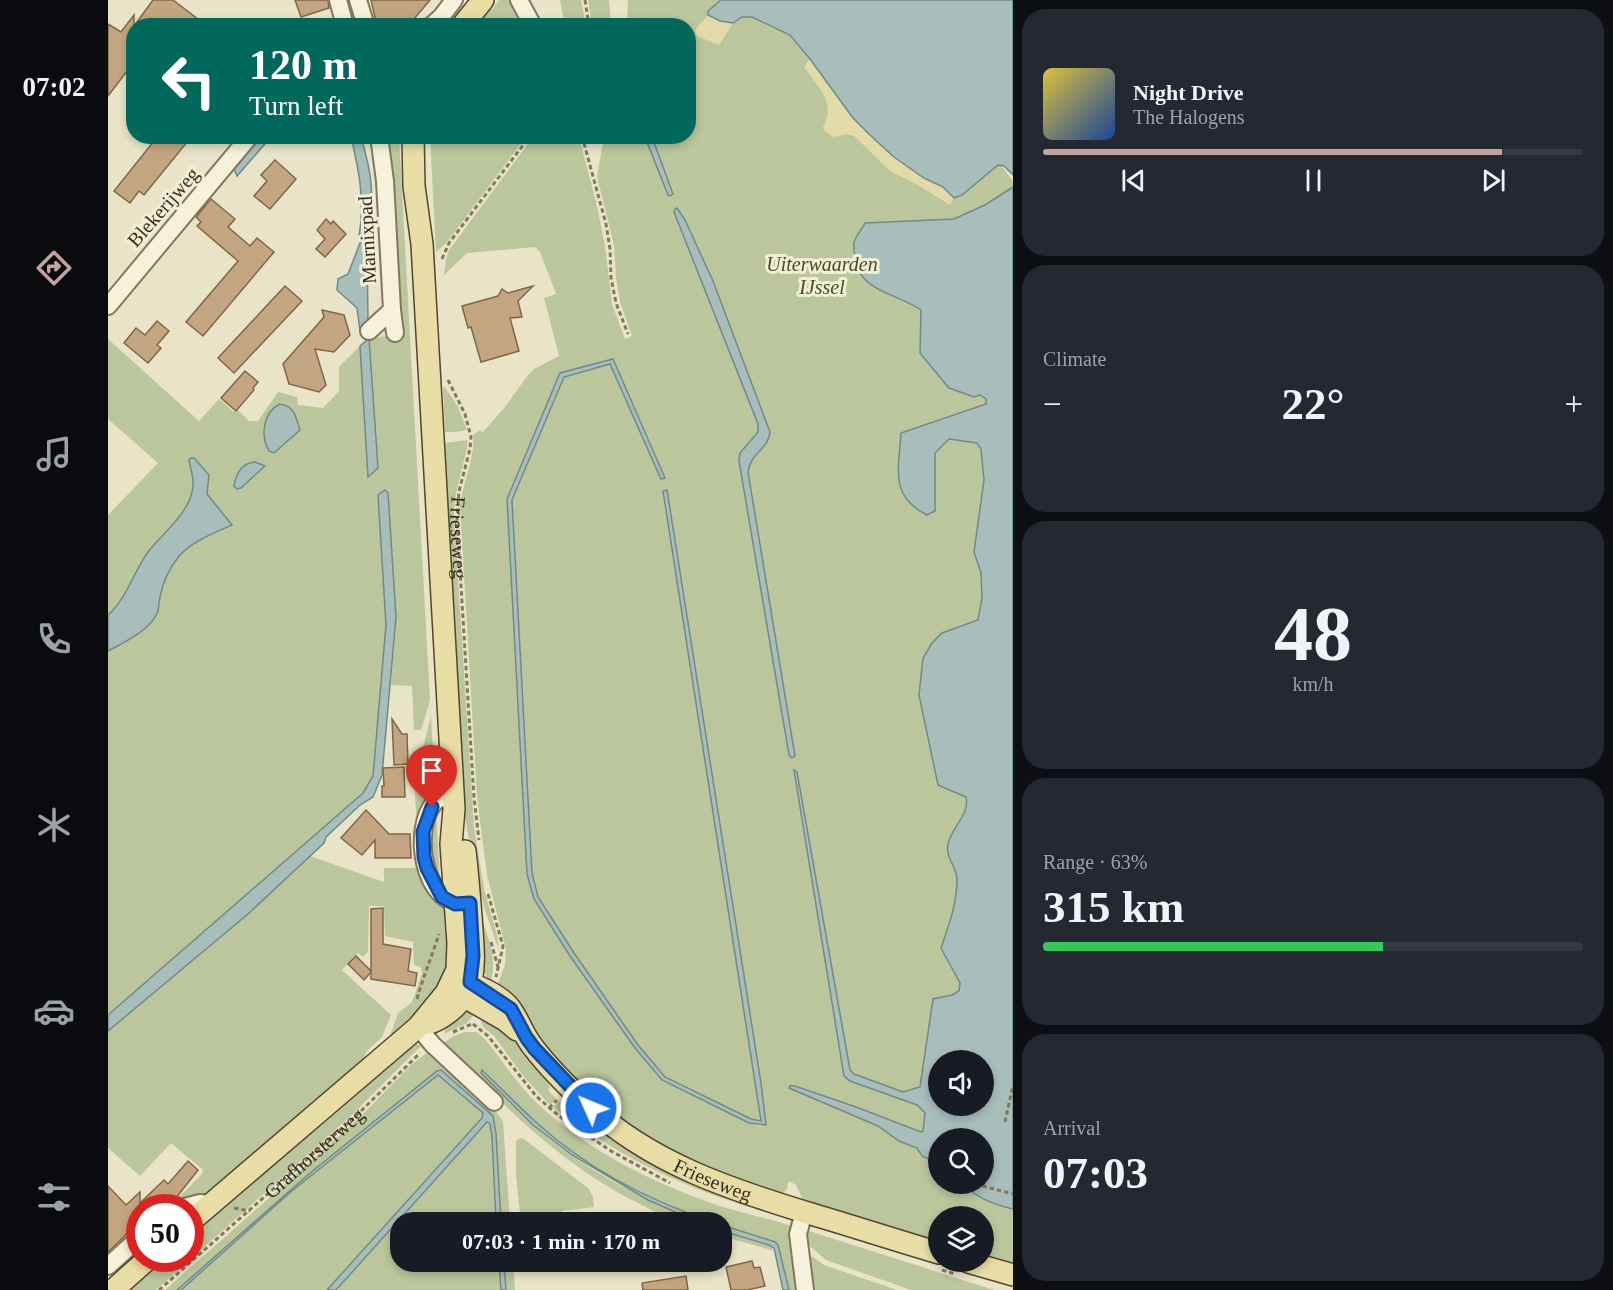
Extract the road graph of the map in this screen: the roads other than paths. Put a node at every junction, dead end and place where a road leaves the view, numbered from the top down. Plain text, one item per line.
1 (338, 0) edge
2 (358, 0) edge
3 (483, 0) edge
4 (519, 0) edge
5 (457, 14) edge
6 (340, 18) edge
7 (364, 18) edge
8 (529, 18) edge
9 (243, 144) edge
10 (380, 144) edge
11 (413, 144) edge
12 (425, 144) edge
13 (422, 244) junction
14 (108, 306) edge
15 (392, 310) junction
16 (369, 331) dead end
17 (395, 333) dead end
18 (453, 803) junction
19 (471, 900) junction
20 (462, 986) junction
21 (417, 1017) junction
22 (494, 1102) dead end
23 (204, 1203) edge
24 (212, 1204) junction
25 (204, 1211) edge
26 (804, 1212) junction
27 (126, 1250) edge
28 (928, 1250) edge
29 (108, 1266) edge
30 (994, 1270) edge
31 (133, 1272) edge
32 (1013, 1275) edge
33 (113, 1290) edge
34 (805, 1290) edge

1 - 6 street
2 - 7 street
3 - 5 main road
4 - 8 street
9 - 14 street, Blekerijweg
10 - 15 street, Marnixpad
11 - 13 main road, Frieseweg
12 - 13 main road, Frieseweg
13 - 18 main road, Frieseweg
15 - 16 street, Marnixpad
15 - 17 street
18 - 19 main road, Frieseweg
18 - 19 street
19 - 20 main road, Frieseweg
20 - 21 main road, Grafhorsterweg
20 - 26 main road, Frieseweg
21 - 22 street
21 - 24 main road, Grafhorsterweg
23 - 24 street
24 - 25 main road, Grafhorsterweg
26 - 28 main road, Frieseweg
26 - 34 street
27 - 29 street
30 - 32 main road
31 - 33 main road

